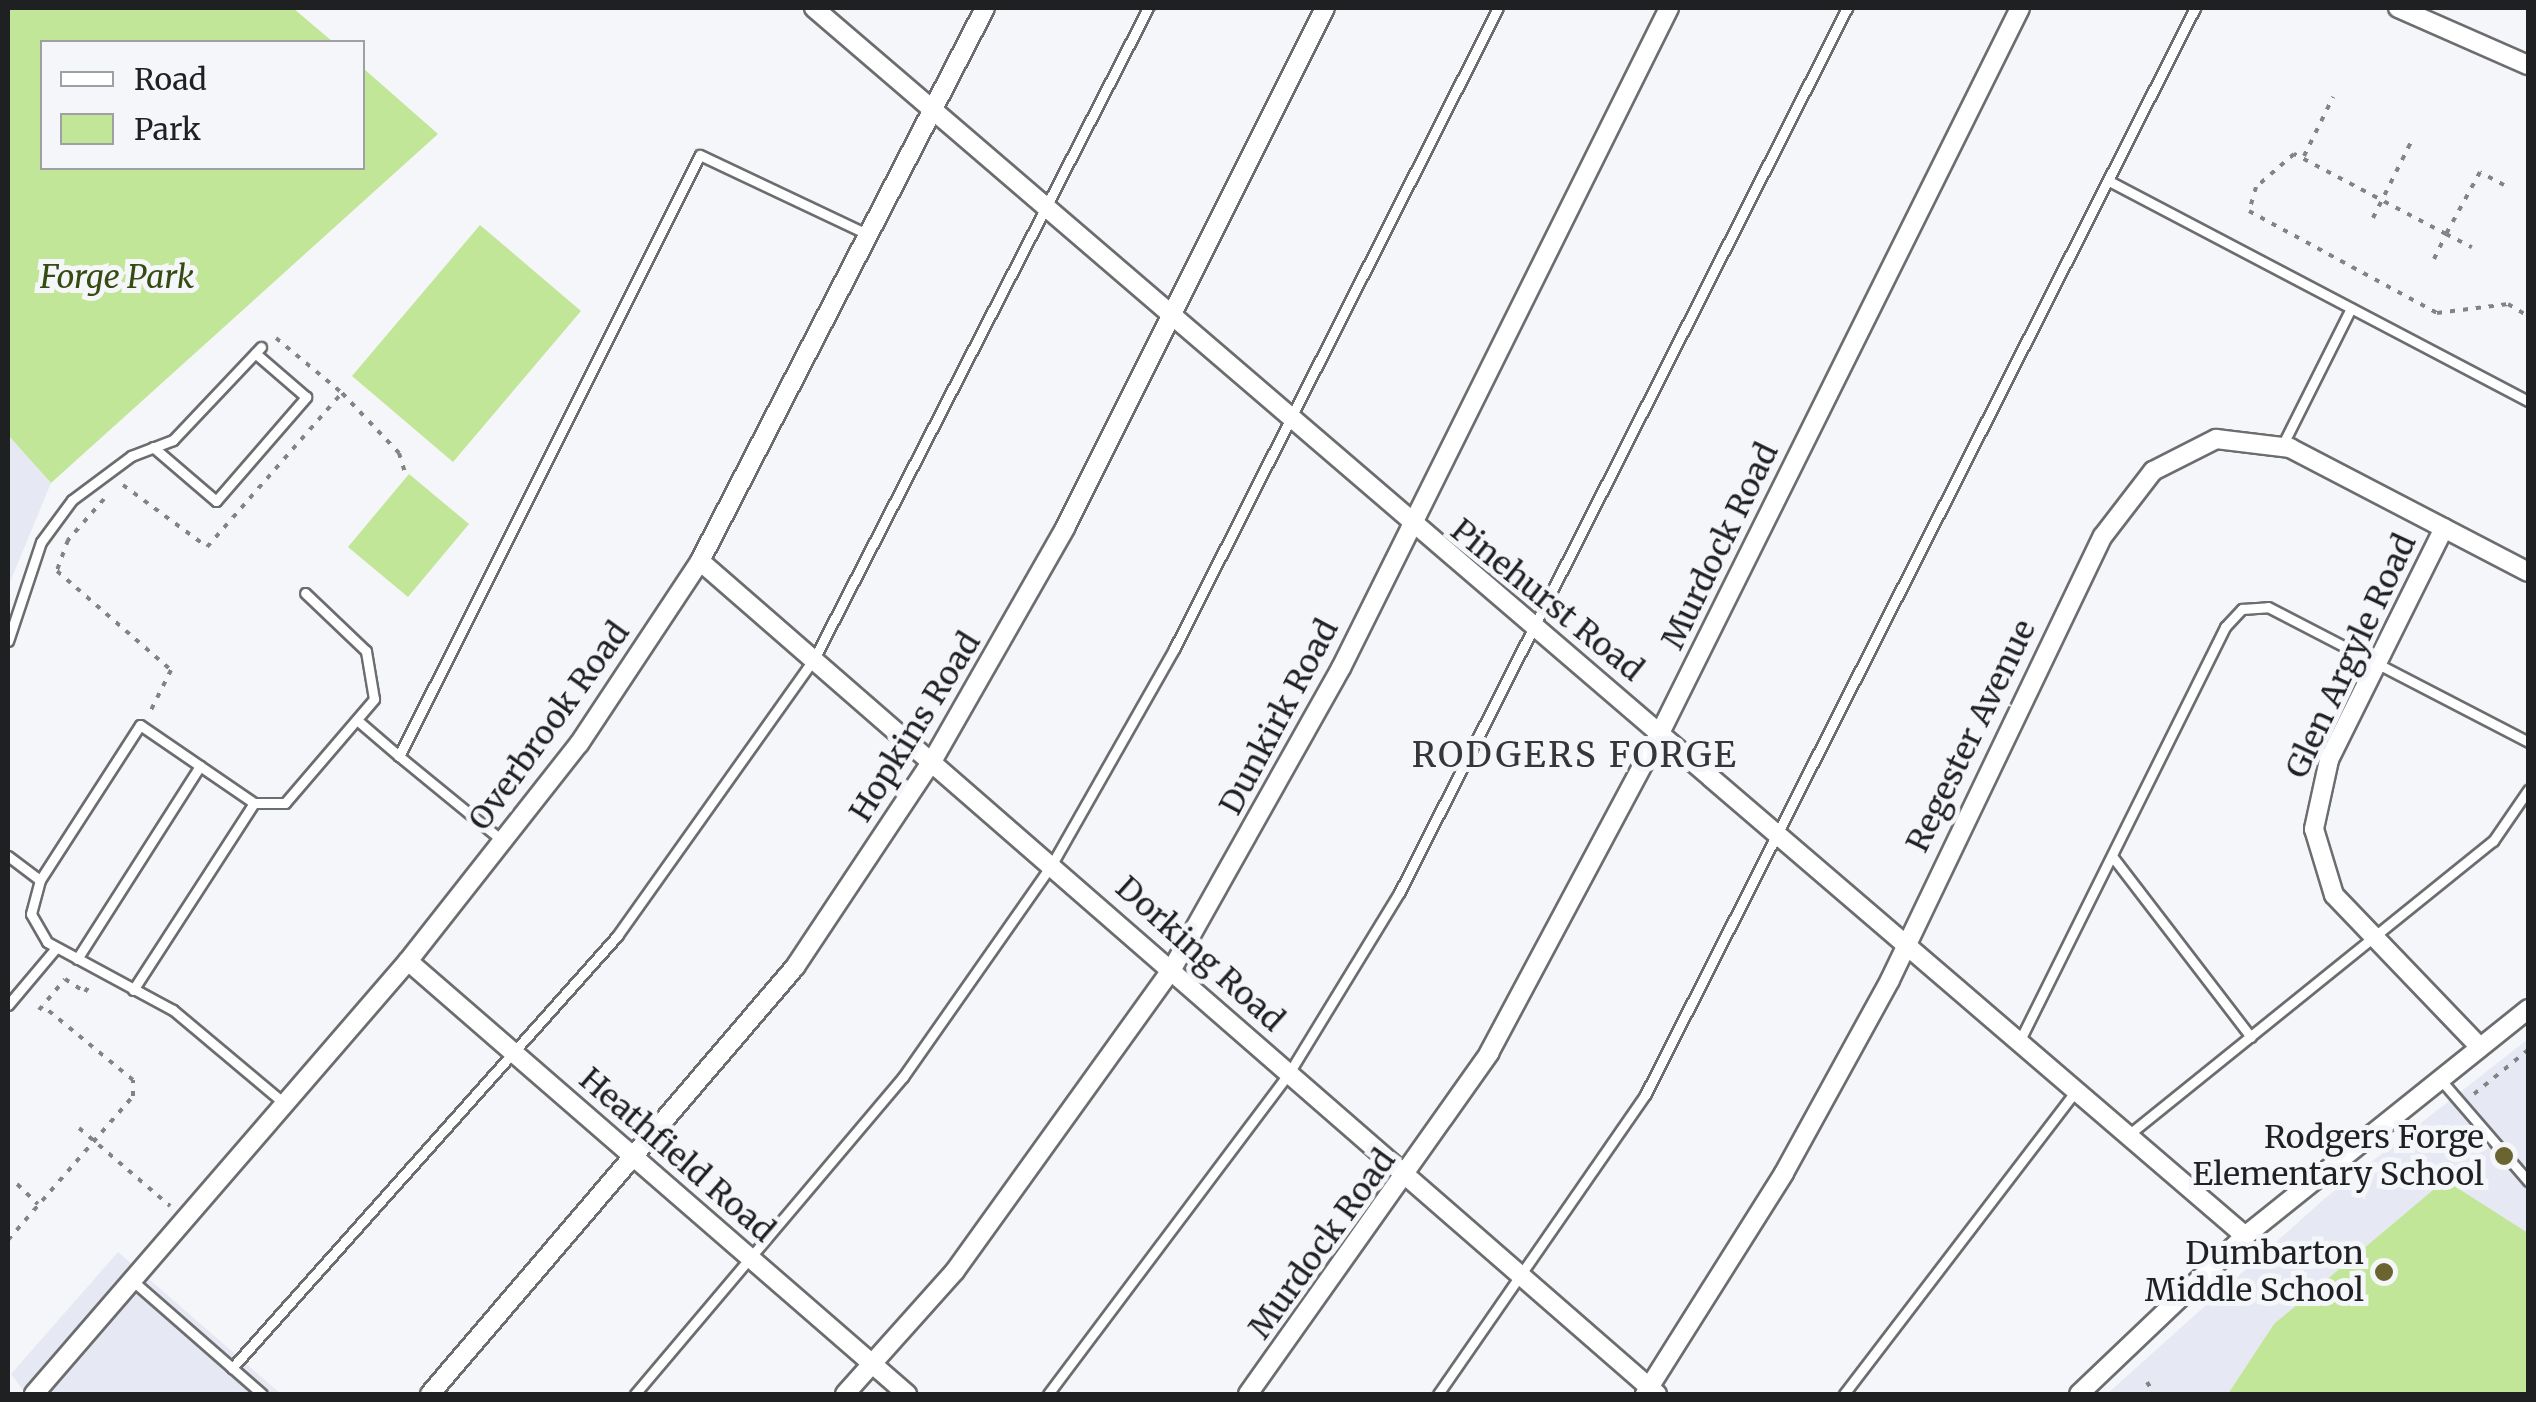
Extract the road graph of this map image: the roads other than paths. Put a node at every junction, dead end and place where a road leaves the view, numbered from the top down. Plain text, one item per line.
1 (814, 8) edge
2 (985, 8) edge
3 (1148, 8) edge
4 (1325, 8) edge
5 (1498, 8) edge
6 (1668, 8) edge
7 (1847, 8) edge
8 (2020, 8) edge
9 (2195, 8) edge
10 (2398, 8) edge
11 (2528, 65) edge
12 (934, 111) junction
13 (2111, 182) junction
14 (1048, 210) junction
15 (874, 237) junction
16 (2351, 308) junction
17 (1173, 315) junction
18 (2528, 401) edge
19 (1291, 420) junction
20 (2282, 446) junction
21 (153, 447) junction
22 (1411, 528) junction
23 (2444, 528) junction
24 (700, 561) junction
25 (2528, 572) edge
26 (305, 593) dead end
27 (1536, 630) junction
28 (8, 641) edge
29 (814, 659) junction
30 (2375, 662) junction
31 (357, 720) junction
32 (1660, 733) junction
33 (2528, 742) edge
34 (398, 756) junction
35 (934, 758) junction
36 (200, 766) junction
37 (2528, 790) edge
38 (254, 803) junction
39 (1780, 840) junction
40 (504, 842) junction
41 (8, 856) edge
42 (2112, 856) junction
43 (1052, 864) junction
44 (40, 880) junction
45 (1904, 939) junction
46 (2372, 940) junction
47 (56, 948) junction
48 (77, 960) junction
49 (408, 961) junction
50 (1172, 969) junction
51 (133, 990) junction
52 (8, 1006) edge
53 (2528, 1008) edge
54 (2022, 1036) junction
55 (2251, 1037) junction
56 (2480, 1046) junction
57 (516, 1054) junction
58 (1289, 1074) junction
59 (2440, 1079) junction
60 (2079, 1086) junction
61 (285, 1104) junction
62 (2132, 1132) junction
63 (636, 1158) junction
64 (1408, 1176) junction
65 (2528, 1181) edge
66 (2246, 1236) junction
67 (753, 1260) junction
68 (1526, 1278) junction
69 (132, 1280) junction
70 (872, 1364) junction
71 (232, 1368) junction
72 (1651, 1392) edge
73 (34, 1394) edge
74 (262, 1394) edge
75 (430, 1394) edge
76 (636, 1394) edge
77 (845, 1394) edge
78 (908, 1394) edge
79 (1048, 1394) edge
80 (1248, 1394) edge
81 (1438, 1394) edge
82 (1844, 1394) edge
83 (2080, 1394) edge

1 - 12 street, Pinehurst Road
2 - 12 street, Overbrook Road
3 - 14 lane
4 - 17 street, Hopkins Road
5 - 19 lane
6 - 22 street, Dunkirk Road
7 - 27 lane
8 - 32 street, Murdock Road
9 - 13 lane
10 - 11 street
12 - 14 street, Pinehurst Road
12 - 15 street, Overbrook Road
13 - 16 lane
13 - 39 lane
14 - 17 street, Pinehurst Road
14 - 29 lane
15 - 24 street, Overbrook Road
15 - 34 lane
16 - 18 lane
16 - 20 lane
17 - 19 street, Pinehurst Road
17 - 35 street, Hopkins Road
19 - 22 street, Pinehurst Road
19 - 43 lane
20 - 23 street, Regester Avenue
20 - 45 street, Regester Avenue
21 - 21 lane
21 - 28 lane
22 - 27 street, Pinehurst Road
22 - 50 street, Dunkirk Road
23 - 25 street, Regester Avenue
23 - 30 street, Glen Argyle Road
24 - 29 street, Dorking Road
24 - 40 street, Overbrook Road
26 - 31 lane
27 - 32 street, Pinehurst Road
27 - 58 lane
29 - 35 street, Dorking Road
29 - 57 lane
30 - 33 lane
30 - 42 lane
30 - 46 street, Glen Argyle Road
31 - 34 lane
31 - 38 lane
32 - 39 street, Pinehurst Road
32 - 64 street, Murdock Road
34 - 40 lane
35 - 43 street, Dorking Road
35 - 63 street, Hopkins Road
36 - 38 lane
36 - 44 lane
36 - 48 lane
37 - 46 lane
38 - 51 lane
39 - 45 street, Pinehurst Road
39 - 68 lane
40 - 49 street, Overbrook Road
41 - 44 lane
42 - 54 lane
42 - 55 lane
43 - 50 street, Dorking Road
43 - 67 lane
44 - 47 lane
45 - 54 street, Pinehurst Road
45 - 72 street, Regester Avenue
46 - 55 lane
46 - 56 street, Glen Argyle Road
47 - 48 lane
47 - 52 lane
48 - 51 lane
49 - 57 street, Heathfield Road
49 - 61 street, Overbrook Road
50 - 58 street, Dorking Road
50 - 70 street, Dunkirk Road
51 - 61 lane
53 - 56 street
54 - 60 street, Pinehurst Road
55 - 62 lane
56 - 59 street
57 - 63 street, Heathfield Road
57 - 71 lane
58 - 64 street, Dorking Road
58 - 79 lane
59 - 65 lane
59 - 66 street
60 - 62 street, Pinehurst Road
60 - 82 lane
61 - 69 street, Overbrook Road
62 - 66 street, Pinehurst Road
63 - 67 street, Heathfield Road
63 - 75 street, Hopkins Road
64 - 68 street, Dorking Road
64 - 80 street, Murdock Road
66 - 83 street
67 - 70 street, Heathfield Road
67 - 76 lane
68 - 72 street, Dorking Road
68 - 81 lane
69 - 71 lane
69 - 73 street, Overbrook Road
70 - 77 street, Dunkirk Road
70 - 78 street, Heathfield Road
71 - 74 lane

